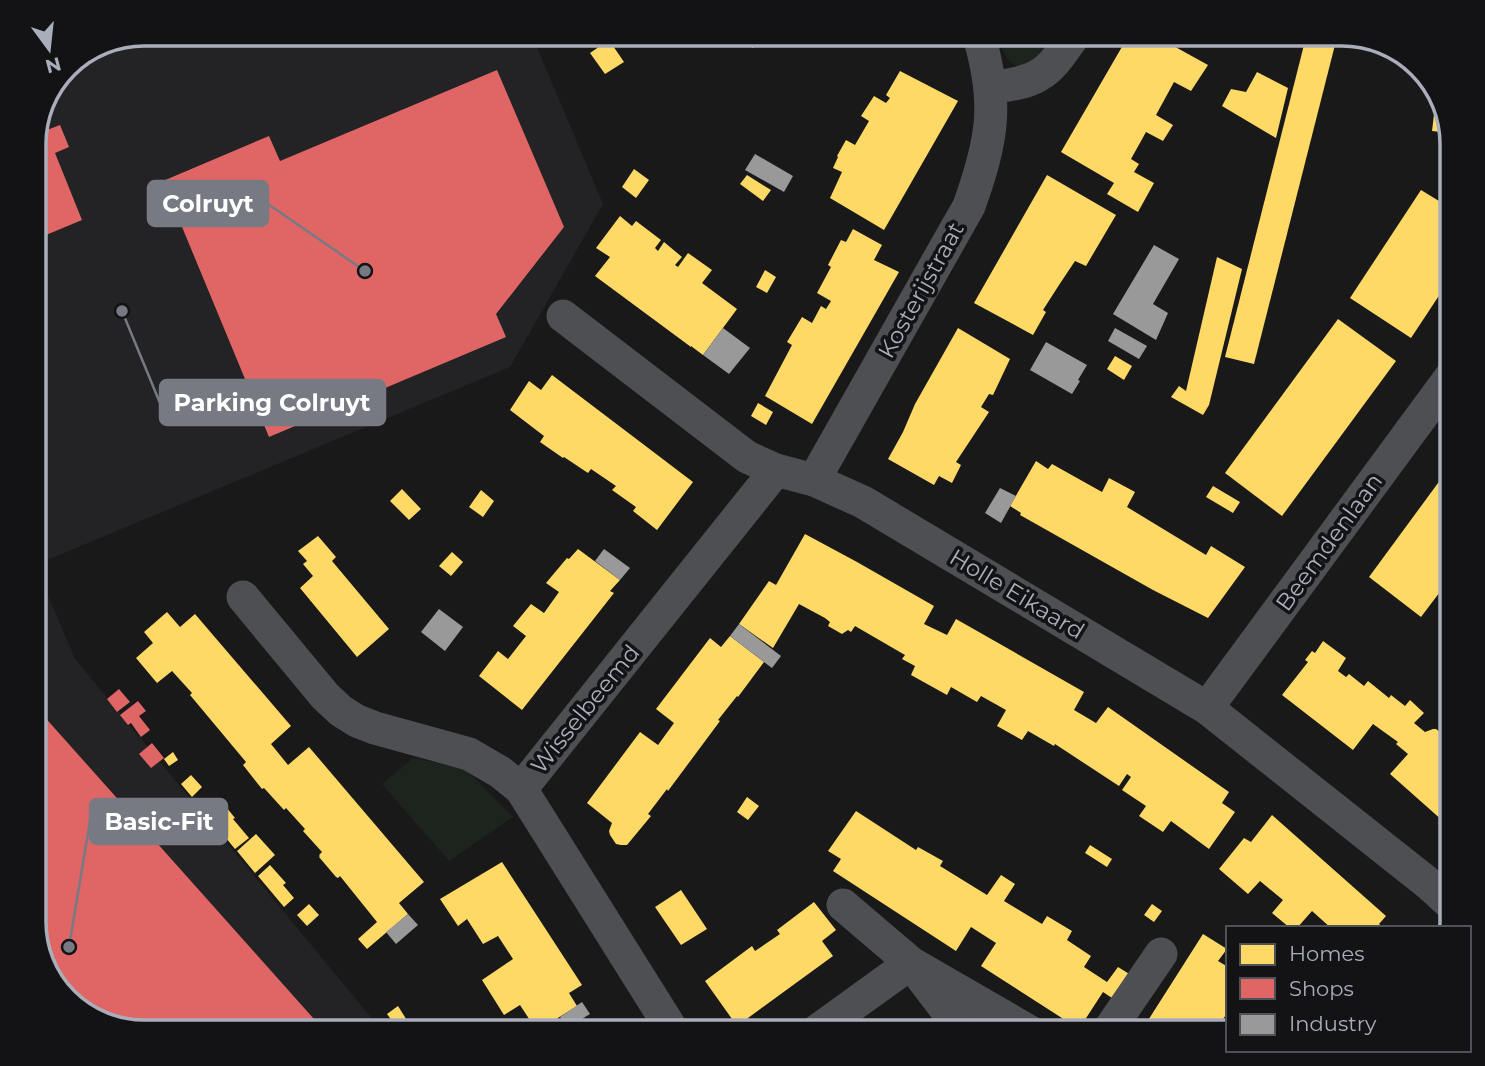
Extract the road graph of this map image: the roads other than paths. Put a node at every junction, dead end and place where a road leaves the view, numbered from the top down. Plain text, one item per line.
1 (982, 46) edge
2 (1067, 46) edge
3 (990, 88) junction
4 (563, 316) dead end
5 (1440, 391) edge
6 (776, 470) junction
7 (814, 480) junction
8 (243, 597) dead end
9 (1207, 708) junction
10 (521, 789) junction
11 (1440, 894) edge
12 (843, 905) dead end
13 (1161, 954) dead end
14 (911, 963) junction
15 (666, 1020) edge
16 (832, 1020) edge
17 (954, 1020) edge
18 (1010, 1020) edge
19 (1116, 1020) edge

1 - 3 street, Kosterijstraat
2 - 3 street
3 - 7 street, Kosterijstraat
4 - 6 street, Holle Eikaard
5 - 9 street, Beemdenlaan
6 - 7 street, Holle Eikaard
6 - 10 street, Wisselbeemd
7 - 9 street, Holle Eikaard
8 - 10 street
9 - 11 street, Holle Eikaard
10 - 15 street, Wisselbeemd
12 - 14 street
13 - 19 street
14 - 16 street
14 - 17 street
14 - 18 street

